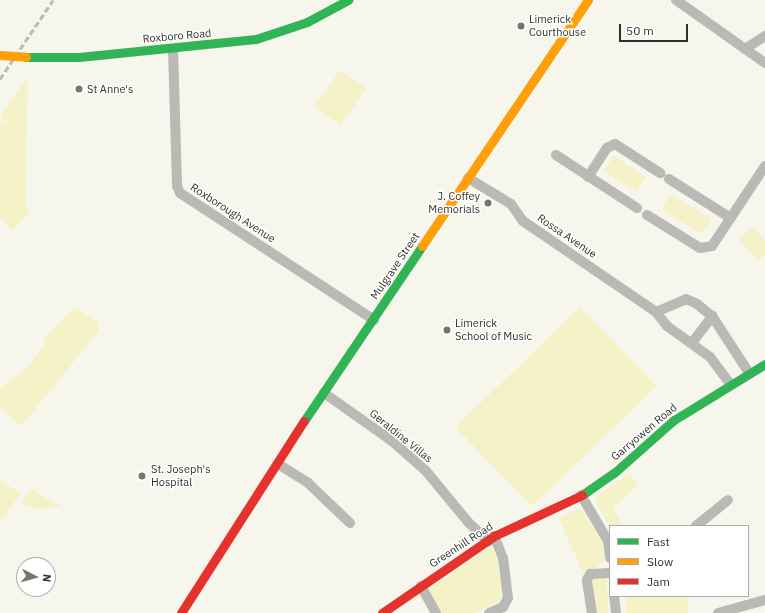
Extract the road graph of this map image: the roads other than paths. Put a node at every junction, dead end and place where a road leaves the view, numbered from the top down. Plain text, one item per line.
1 (348, 0) edge
2 (588, 0) edge
3 (676, 0) edge
4 (765, 36) edge
5 (172, 49) junction
6 (745, 49) junction
7 (0, 55) edge
8 (765, 64) edge
9 (556, 155) dead end
10 (765, 166) edge
11 (660, 173) dead end
12 (588, 177) junction
13 (468, 178) junction
14 (669, 179) dead end
15 (637, 208) dead end
16 (647, 215) dead end
17 (731, 218) junction
18 (656, 312) junction
19 (712, 316) junction
20 (374, 320) junction
21 (692, 343) junction
22 (765, 364) edge
23 (749, 372) junction
24 (730, 384) junction
25 (324, 393) junction
26 (278, 464) junction
27 (581, 495) junction
28 (728, 500) dead end
29 (350, 523) dead end
30 (697, 525) edge
31 (491, 538) junction
32 (609, 550) edge
33 (609, 573) edge
34 (421, 586) junction
35 (614, 597) edge
36 (765, 600) edge
37 (181, 613) edge
38 (382, 613) edge
39 (436, 613) edge
40 (490, 613) edge
41 (592, 613) edge
42 (616, 613) edge
43 (718, 613) edge

1 - 5 main road, Roxboro Road
2 - 13 main road, Mulgrave Street
3 - 6 street
4 - 6 street
5 - 7 main road, Roxboro Road, bridge
5 - 20 street, Roxborough Avenue
6 - 8 street
9 - 12 street
10 - 17 street
11 - 12 street
12 - 15 street
13 - 18 street, Rossa Avenue
13 - 20 main road, Mulgrave Street
14 - 17 street
16 - 17 street
18 - 19 street
18 - 21 street, Rossa Avenue
19 - 21 street
19 - 23 street
20 - 25 main road, Mulgrave Street
21 - 24 street, Rossa Avenue
22 - 23 main road, Garryowen Road
23 - 24 main road, Garryowen Road
24 - 27 main road, Garryowen Road
25 - 26 main road, Mulgrave Street
25 - 31 street, Geraldine Villas
26 - 29 street
26 - 37 main road, Mulgrave Street
27 - 31 main road, Greenhill Road
27 - 32 street
28 - 30 street
31 - 34 main road, Greenhill Road
31 - 40 street
33 - 41 street
34 - 38 main road, Greenhill Road
34 - 39 street
35 - 42 street
36 - 43 street

